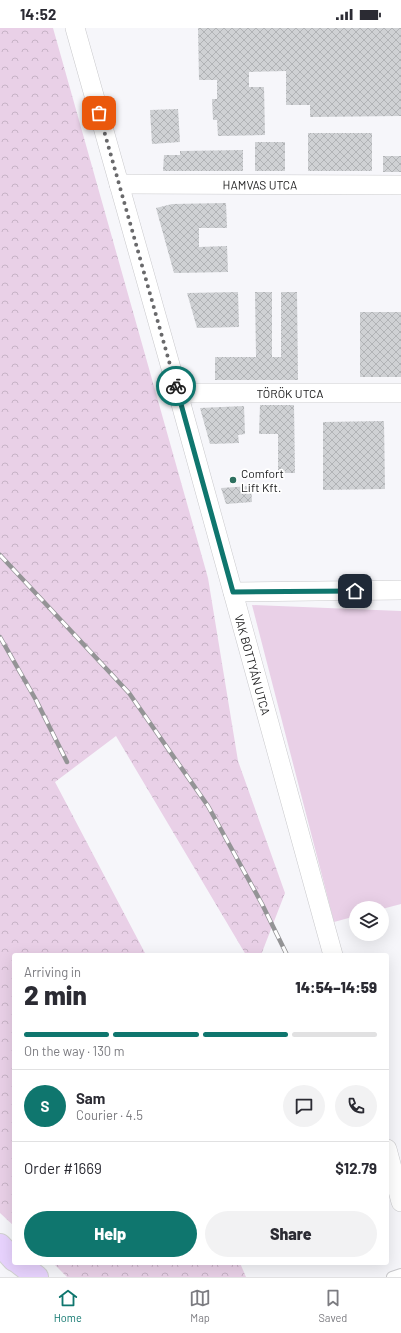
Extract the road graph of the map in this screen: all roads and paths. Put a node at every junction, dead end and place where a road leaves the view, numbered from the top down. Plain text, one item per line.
1 (75, 28) edge
2 (119, 184) junction
3 (401, 185) edge
4 (178, 393) junction
5 (401, 393) edge
6 (401, 590) edge
7 (233, 592) junction
8 (332, 953) edge
9 (389, 1157) edge
10 (401, 1202) edge
11 (16, 1265) edge
12 (18, 1265) edge
13 (21, 1265) edge
14 (401, 1274) edge
15 (22, 1277) edge
16 (29, 1277) edge
17 (37, 1277) edge
18 (392, 1277) edge

1 - 2 street, VAK BOTTYÁN UTCA
2 - 3 street, HAMVAS UTCA
2 - 4 street, VAK BOTTYÁN UTCA
4 - 5 street, TÖRÖK UTCA
4 - 7 street, VAK BOTTYÁN UTCA
6 - 7 street
7 - 8 street, VAK BOTTYÁN UTCA
9 - 10 street
11 - 15 main road
12 - 16 main road
13 - 17 main road
14 - 18 lane

